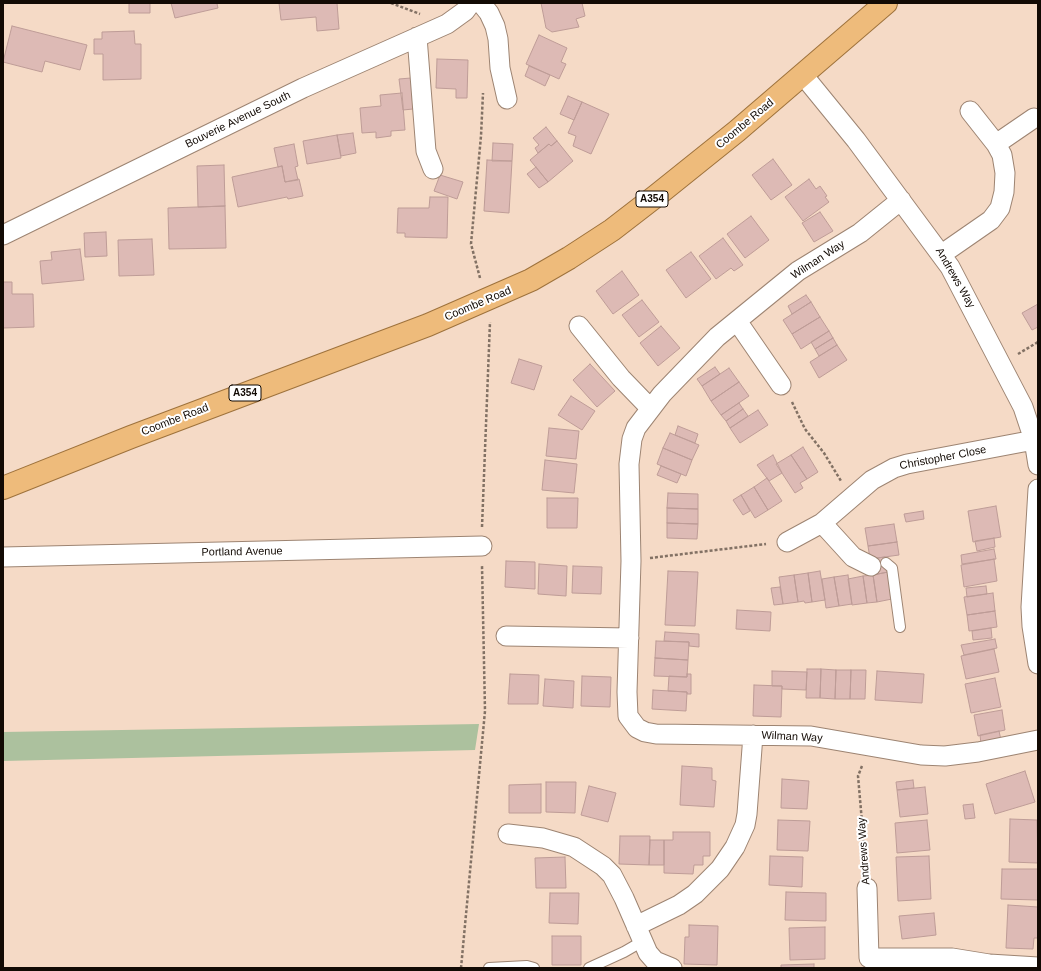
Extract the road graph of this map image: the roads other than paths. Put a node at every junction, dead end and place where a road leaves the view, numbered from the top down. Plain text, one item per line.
1 (470, 3) edge
2 (481, 3) edge
3 (886, 3) edge
4 (417, 37) junction
5 (803, 75) junction
6 (507, 99) dead end
7 (970, 111) dead end
8 (1034, 118) dead end
9 (996, 144) junction
10 (433, 169) dead end
11 (900, 200) junction
12 (3, 235) edge
13 (942, 254) junction
14 (737, 321) junction
15 (579, 326) dead end
16 (781, 385) road end
17 (650, 408) junction
18 (1034, 440) junction
19 (1038, 465) edge
20 (3, 488) edge
21 (1038, 489) edge
22 (822, 523) junction
23 (787, 542) road end
24 (482, 546) road end
25 (3, 557) edge
26 (879, 564) joint
27 (900, 627) dead end
28 (506, 636) dead end
29 (629, 638) junction
30 (1038, 664) edge
31 (752, 735) junction
32 (1038, 740) edge
33 (508, 834) dead end
34 (867, 888) road end
35 (640, 933) junction
36 (867, 963) edge
37 (1038, 967) edge
38 (489, 968) edge
39 (534, 968) edge
40 (589, 968) edge
41 (672, 968) edge

1 - 4 street, Bouverie Avenue South
2 - 6 street
3 - 5 highway, Coombe Road / A354
4 - 10 street
4 - 12 street, Bouverie Avenue South
5 - 11 street, Andrews Way
5 - 20 highway, Coombe Road / A354
7 - 9 street
8 - 9 street
9 - 13 street
11 - 13 street, Andrews Way
11 - 14 street, Wilman Way
13 - 18 street, Andrews Way
14 - 16 street
14 - 17 street, Wilman Way
15 - 17 street
17 - 29 street, Wilman Way
18 - 19 street, Andrews Way
18 - 22 street, Christopher Close
21 - 30 street
22 - 23 street, Christopher Close
22 - 26 street
24 - 25 street, Portland Avenue
26 - 27 lane
28 - 29 street
29 - 31 street, Wilman Way
31 - 32 street, Wilman Way
31 - 35 street
33 - 35 street
34 - 36 street, Andrews Way
35 - 40 lane
35 - 41 street
36 - 37 street, Andrews Way
38 - 39 lane

